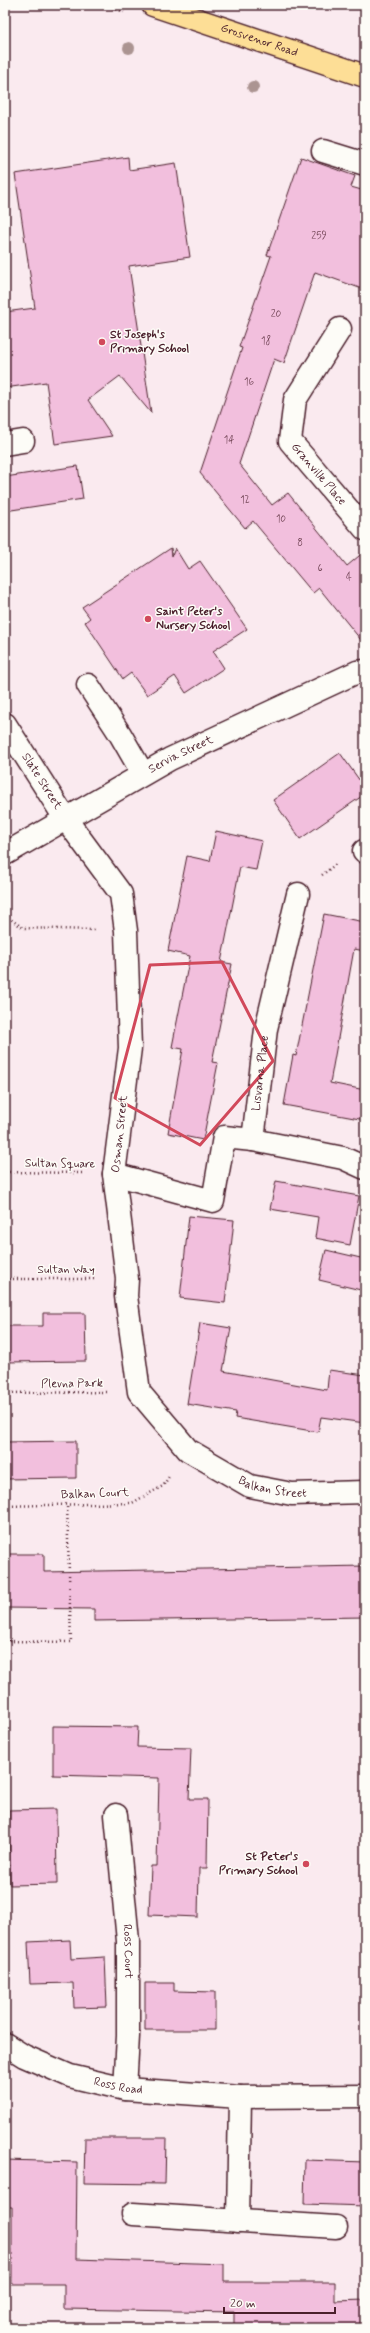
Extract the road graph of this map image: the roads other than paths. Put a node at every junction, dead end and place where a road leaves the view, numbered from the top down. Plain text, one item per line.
1 (153, 5) edge
2 (365, 76) edge
3 (323, 151) dead end
4 (365, 164) edge
5 (340, 329) dead end
6 (365, 529) edge
7 (365, 671) edge
8 (88, 685) dead end
9 (5, 724) edge
10 (143, 774) junction
11 (65, 818) junction
12 (5, 854) edge
13 (298, 894) road end
14 (253, 1140) junction
15 (365, 1168) edge
16 (114, 1174) junction
17 (188, 1450) joint
18 (365, 1492) edge
19 (116, 1815) dead end
20 (5, 2044) edge
21 (125, 2089) junction
22 (365, 2096) edge
23 (240, 2097) junction
24 (133, 2214) dead end
25 (238, 2221) junction
26 (336, 2227) dead end

1 - 2 main road, Grosvenor Road
3 - 4 street
5 - 6 street, Granville Place
7 - 10 street, Servia Street
8 - 10 street
9 - 11 street, Slate Street
10 - 11 street, Servia Street
11 - 12 street, Servia Street
11 - 16 street, Osman Street
13 - 14 street, Lisvarna Place
14 - 15 street
14 - 16 street
16 - 17 street, Osman Street
17 - 18 street, Balkan Street
19 - 21 street, Ross Court
20 - 21 street, Ross Road
21 - 23 street, Ross Road
22 - 23 street, Ross Road
23 - 25 street
24 - 25 street
25 - 26 street

